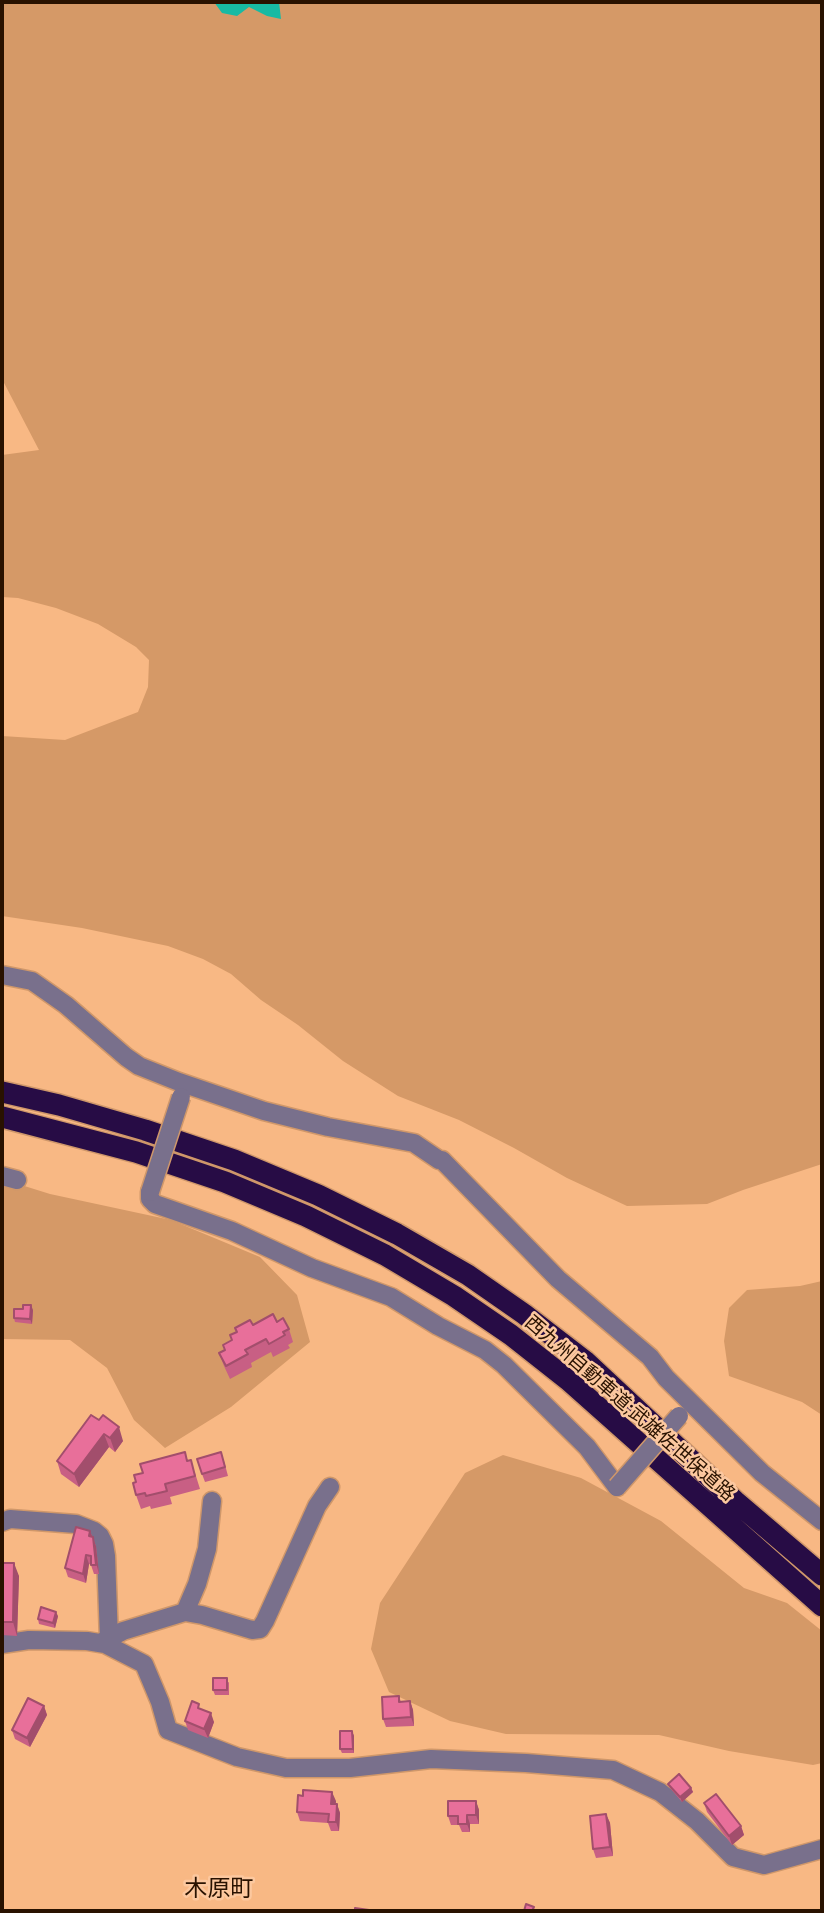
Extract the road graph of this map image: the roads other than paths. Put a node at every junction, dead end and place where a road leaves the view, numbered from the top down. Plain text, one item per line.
1 (2, 975) edge
2 (183, 1090) junction
3 (2, 1092) edge
4 (2, 1117) edge
5 (685, 1409) junction
6 (330, 1487) dead end
7 (212, 1501) dead end
8 (4, 1515) edge
9 (822, 1521) edge
10 (822, 1575) edge
11 (822, 1606) edge
12 (185, 1612) junction
13 (105, 1641) junction
14 (2, 1644) edge
15 (822, 1849) edge

1 - 2 street
2 - 5 street
2 - 5 street, bridge
3 - 10 highway, 西九州自動車道;武雄佐世保道路
4 - 11 highway, 西九州自動車道;武雄佐世保道路
5 - 9 street
6 - 12 street
7 - 12 street
8 - 13 street
12 - 13 street
13 - 14 street
13 - 15 street

